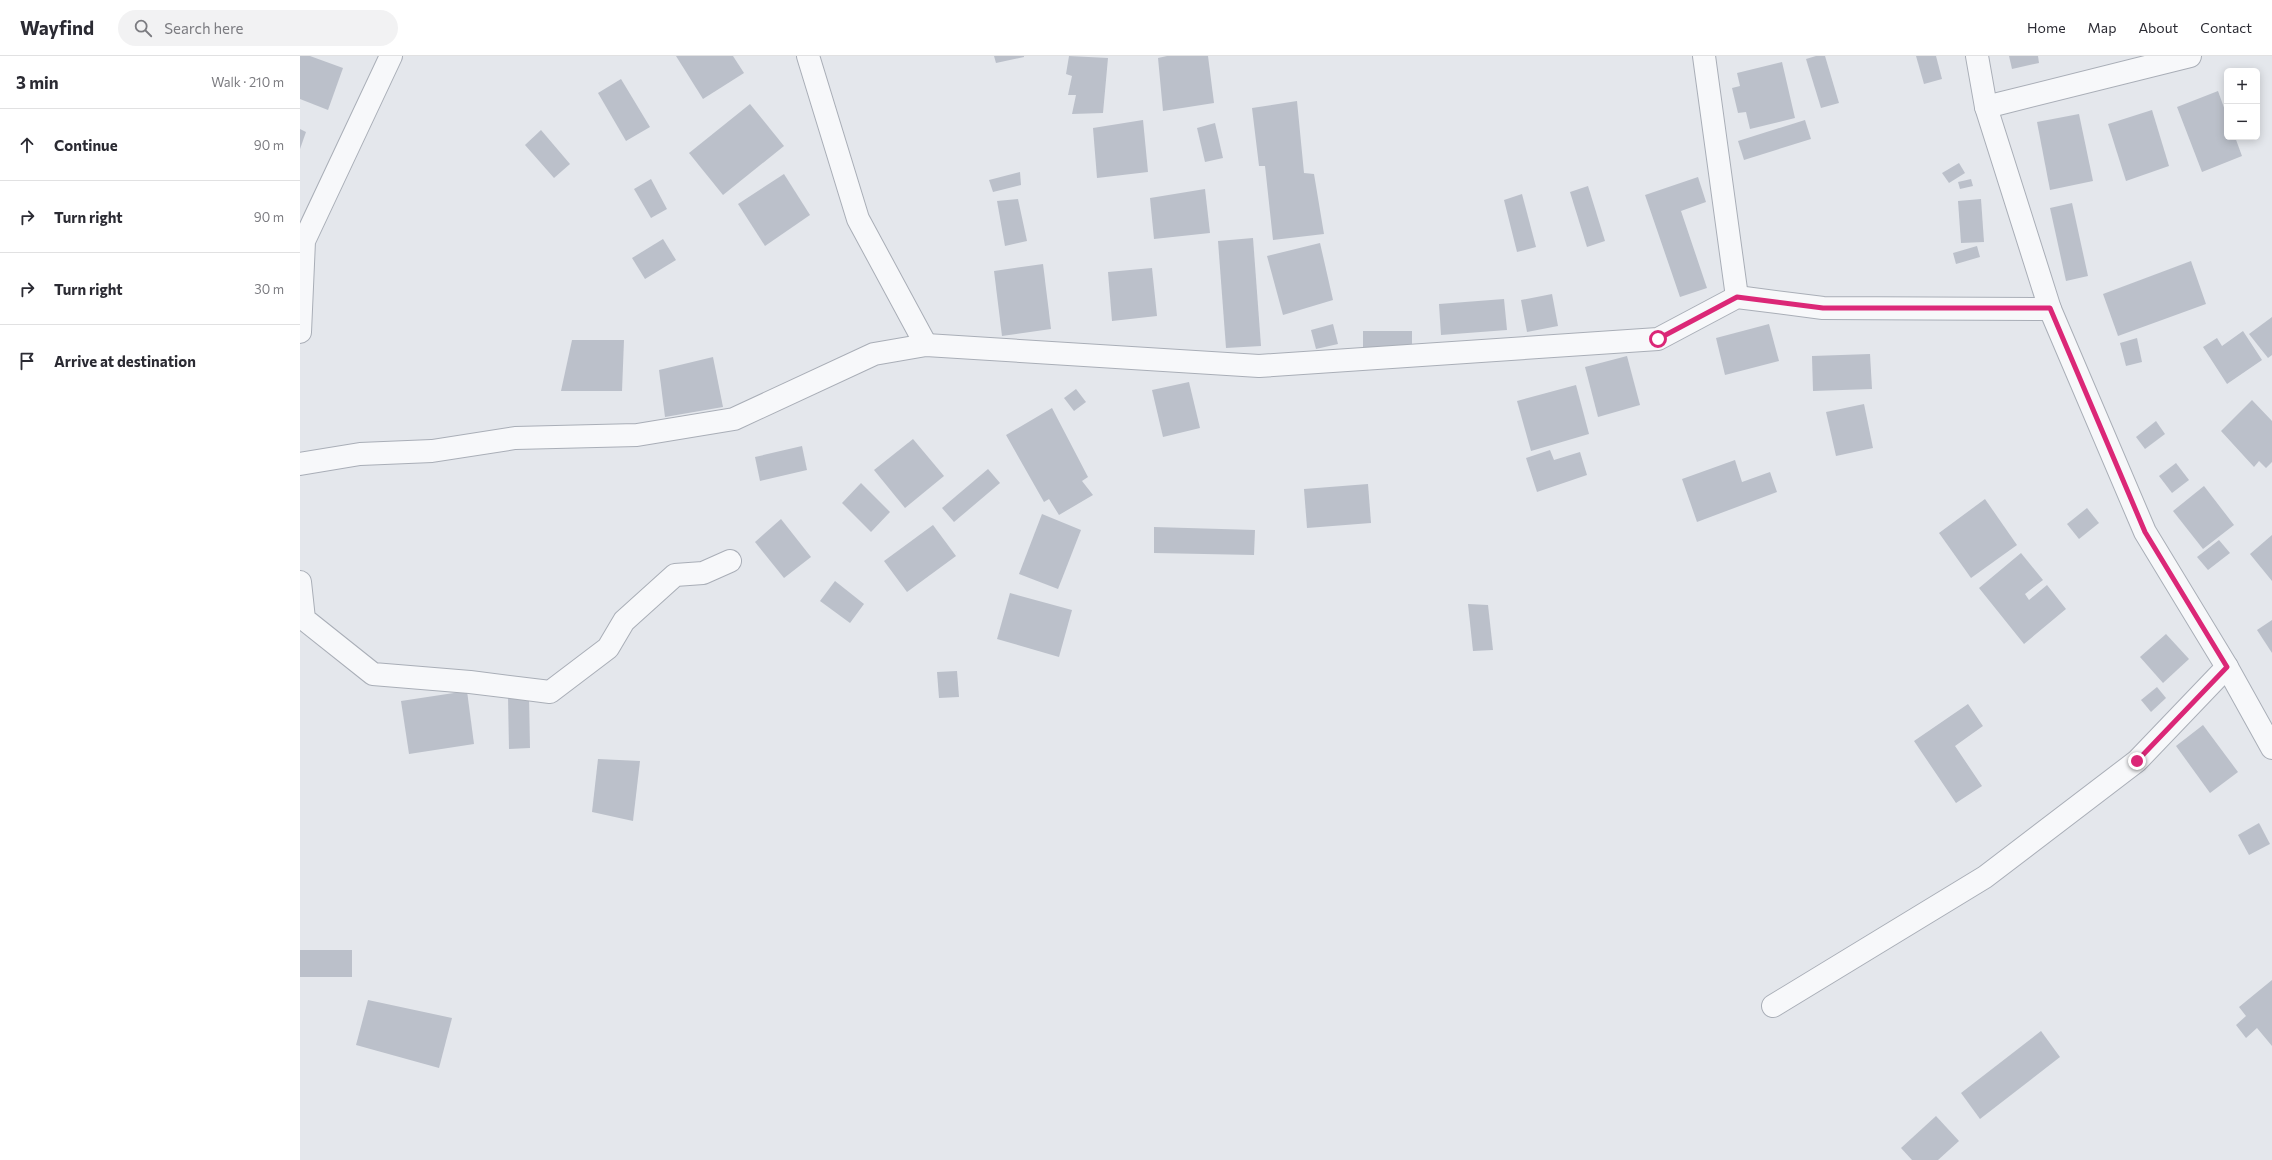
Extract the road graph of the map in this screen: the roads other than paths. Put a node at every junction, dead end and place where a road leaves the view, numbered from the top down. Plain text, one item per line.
1 (390, 56) edge
2 (808, 56) edge
3 (1704, 56) edge
4 (1977, 56) edge
5 (2190, 56) edge
6 (1986, 108) junction
7 (302, 240) edge
8 (1737, 297) junction
9 (2050, 308) junction
10 (300, 332) edge
11 (926, 345) junction
12 (300, 464) edge
13 (730, 561) dead end
14 (300, 582) edge
15 (2227, 667) junction
16 (2272, 748) edge
17 (1773, 1006) dead end

1 - 7 street
2 - 11 street
3 - 8 street
4 - 6 street
5 - 6 street
6 - 9 street
7 - 10 street
8 - 9 street
8 - 11 street
9 - 15 street
11 - 12 street
13 - 14 street
15 - 16 street
15 - 17 street

